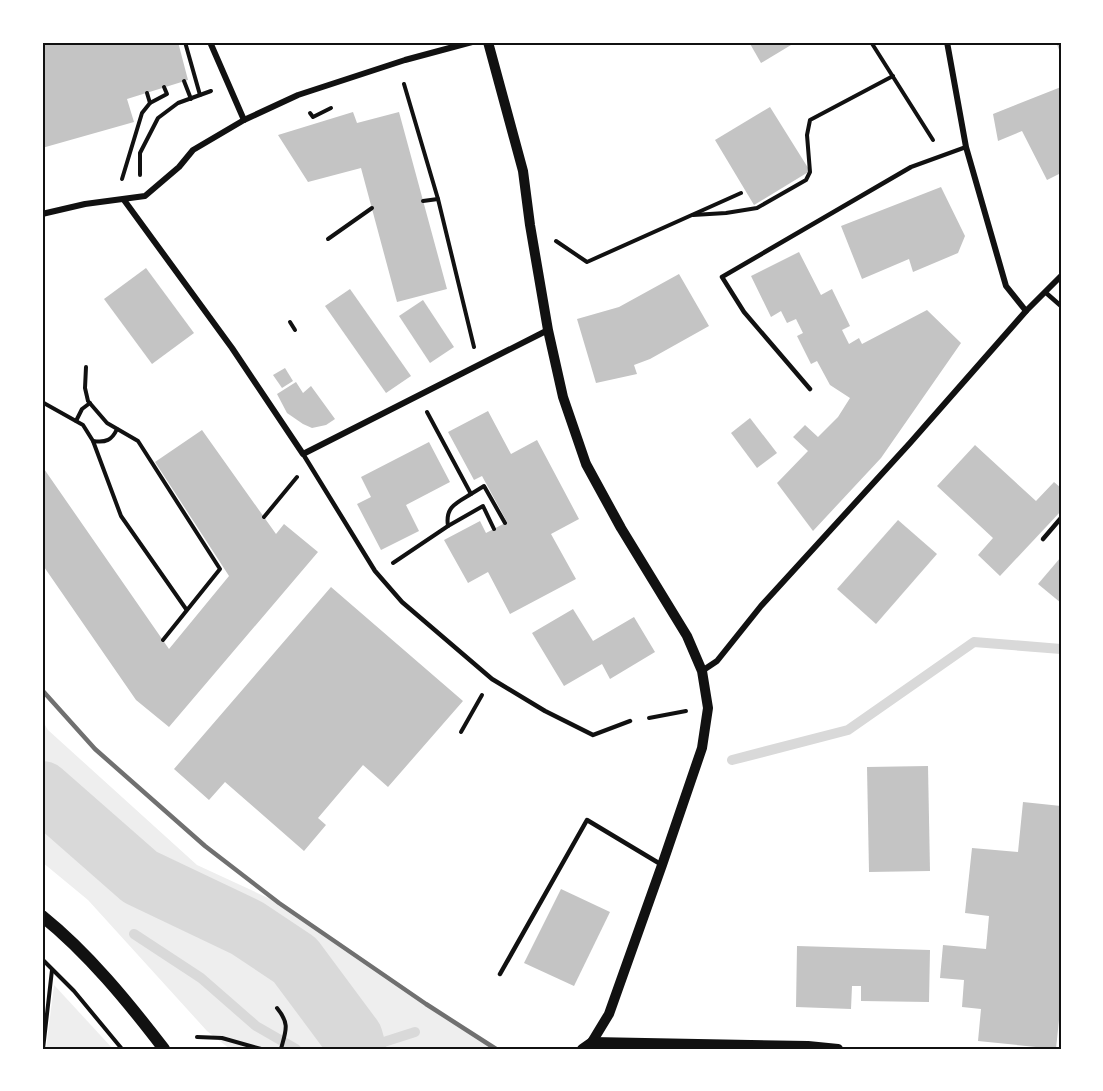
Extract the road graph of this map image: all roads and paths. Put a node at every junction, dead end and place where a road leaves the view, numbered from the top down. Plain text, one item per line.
1 (185, 42) edge
2 (210, 42) edge
3 (472, 42) edge
4 (488, 42) edge
5 (871, 42) edge
6 (947, 42) edge
7 (191, 65) junction
8 (185, 67) dead end
9 (193, 72) junction
10 (186, 74) dead end
11 (893, 76) junction
12 (195, 78) junction
13 (228, 84) junction
14 (404, 84) dead end
15 (164, 87) dead end
16 (147, 93) dead end
17 (201, 95) junction
18 (191, 99) junction
19 (150, 104) junction
20 (244, 120) junction
21 (966, 147) junction
22 (942, 154) junction
23 (741, 193) dead end
24 (145, 196) junction
25 (438, 199) junction
26 (124, 200) junction
27 (423, 201) dead end
28 (372, 208) dead end
29 (42, 214) edge
30 (693, 215) junction
31 (530, 225) junction
32 (328, 238) dead end
33 (1061, 276) edge
34 (1045, 292) junction
35 (1061, 306) edge
36 (1026, 311) junction
37 (290, 322) dead end
38 (295, 330) dead end
39 (548, 330) junction
40 (478, 365) junction
41 (86, 367) dead end
42 (810, 389) dead end
43 (418, 395) junction
44 (42, 402) edge
45 (90, 403) junction
46 (76, 421) junction
47 (117, 429) junction
48 (93, 441) junction
49 (303, 454) junction
50 (309, 462) junction
51 (471, 494) junction
52 (264, 517) dead end
53 (1061, 518) edge
54 (505, 523) dead end
55 (448, 526) junction
56 (494, 529) dead end
57 (1043, 539) dead end
58 (378, 574) junction
59 (186, 610) junction
60 (163, 640) dead end
61 (702, 670) junction
62 (492, 679) junction
63 (708, 708) junction
64 (630, 721) joint
65 (461, 732) dead end
66 (662, 865) junction
67 (42, 916) edge
68 (42, 959) edge
69 (52, 969) junction
70 (500, 974) dead end
71 (277, 1008) dead end
72 (197, 1037) dead end
73 (592, 1042) junction
74 (43, 1049) edge
75 (122, 1049) edge
76 (164, 1049) edge
77 (261, 1049) edge
78 (281, 1049) edge
79 (582, 1049) edge
80 (838, 1049) edge

1 - 7 path
2 - 13 street
3 - 20 street
4 - 31 street
5 - 11 path
6 - 21 street
7 - 8 path
7 - 9 path
9 - 10 path
9 - 12 path
11 - 22 path
11 - 30 path
12 - 17 path
12 - 18 path
13 - 17 path
13 - 20 street
14 - 25 path
15 - 19 path
16 - 19 path
17 - 18 path
18 - 24 path
19 - 26 path
20 - 24 street
21 - 22 lane
21 - 36 street
22 - 42 lane
23 - 30 path
24 - 26 street
25 - 27 path
25 - 40 path
26 - 29 street
26 - 49 street
28 - 32 path
30 - 31 path
31 - 39 street
33 - 34 street
34 - 35 lane
34 - 36 street
36 - 61 street
37 - 38 path
39 - 40 street
39 - 61 street
40 - 43 street
41 - 45 path
43 - 49 street
43 - 51 path
44 - 46 path
45 - 46 path
45 - 47 path
46 - 48 path
47 - 48 path
47 - 59 path
48 - 59 path
49 - 50 lane
50 - 52 path
50 - 58 lane
51 - 54 path
51 - 55 path
53 - 57 lane
55 - 56 path
55 - 58 path
58 - 62 lane
59 - 60 path
61 - 63 street
62 - 64 lane
62 - 65 path
63 - 64 path
63 - 66 street
66 - 70 lane
66 - 73 street
67 - 76 main road
68 - 69 path
69 - 74 path
69 - 75 path
71 - 78 path
72 - 77 path
73 - 79 street
73 - 80 street

